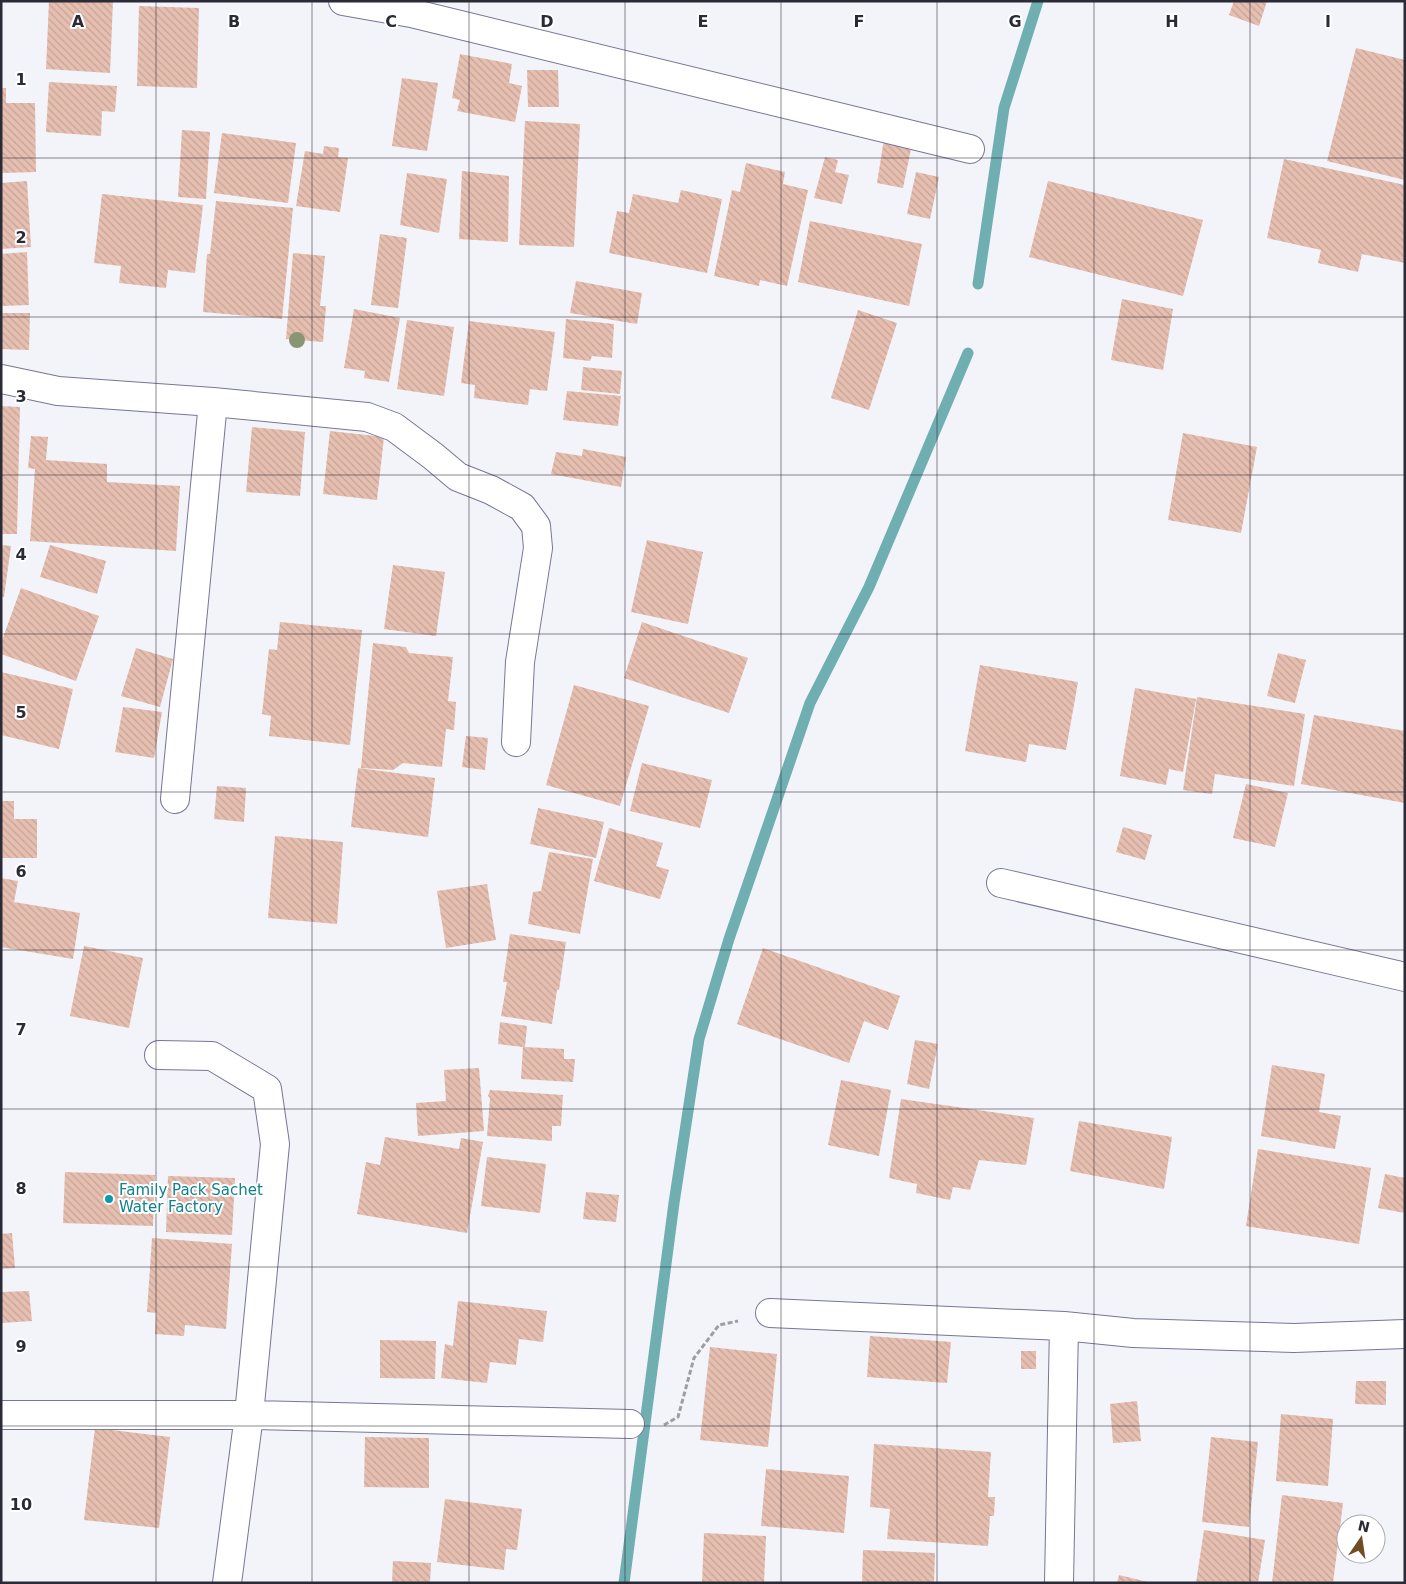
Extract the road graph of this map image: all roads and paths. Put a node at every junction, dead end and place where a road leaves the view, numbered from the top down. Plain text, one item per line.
1 (343, 1) edge
2 (970, 149) dead end
3 (1, 379) edge
4 (214, 402) junction
5 (516, 742) dead end
6 (176, 799) dead end
7 (1001, 883) dead end
8 (1405, 977) edge
9 (158, 1055) dead end
10 (770, 1312) joint
11 (1064, 1326) junction
12 (1405, 1334) edge
13 (1, 1415) edge
14 (249, 1415) junction
15 (630, 1424) dead end
16 (665, 1426) dead end
17 (227, 1583) edge
18 (1059, 1583) edge

1 - 2 street
3 - 4 street
4 - 5 street
4 - 6 street
7 - 8 street
9 - 14 street
10 - 11 street
10 - 16 path
11 - 12 street
11 - 18 street
13 - 14 street
14 - 15 street
14 - 17 street

